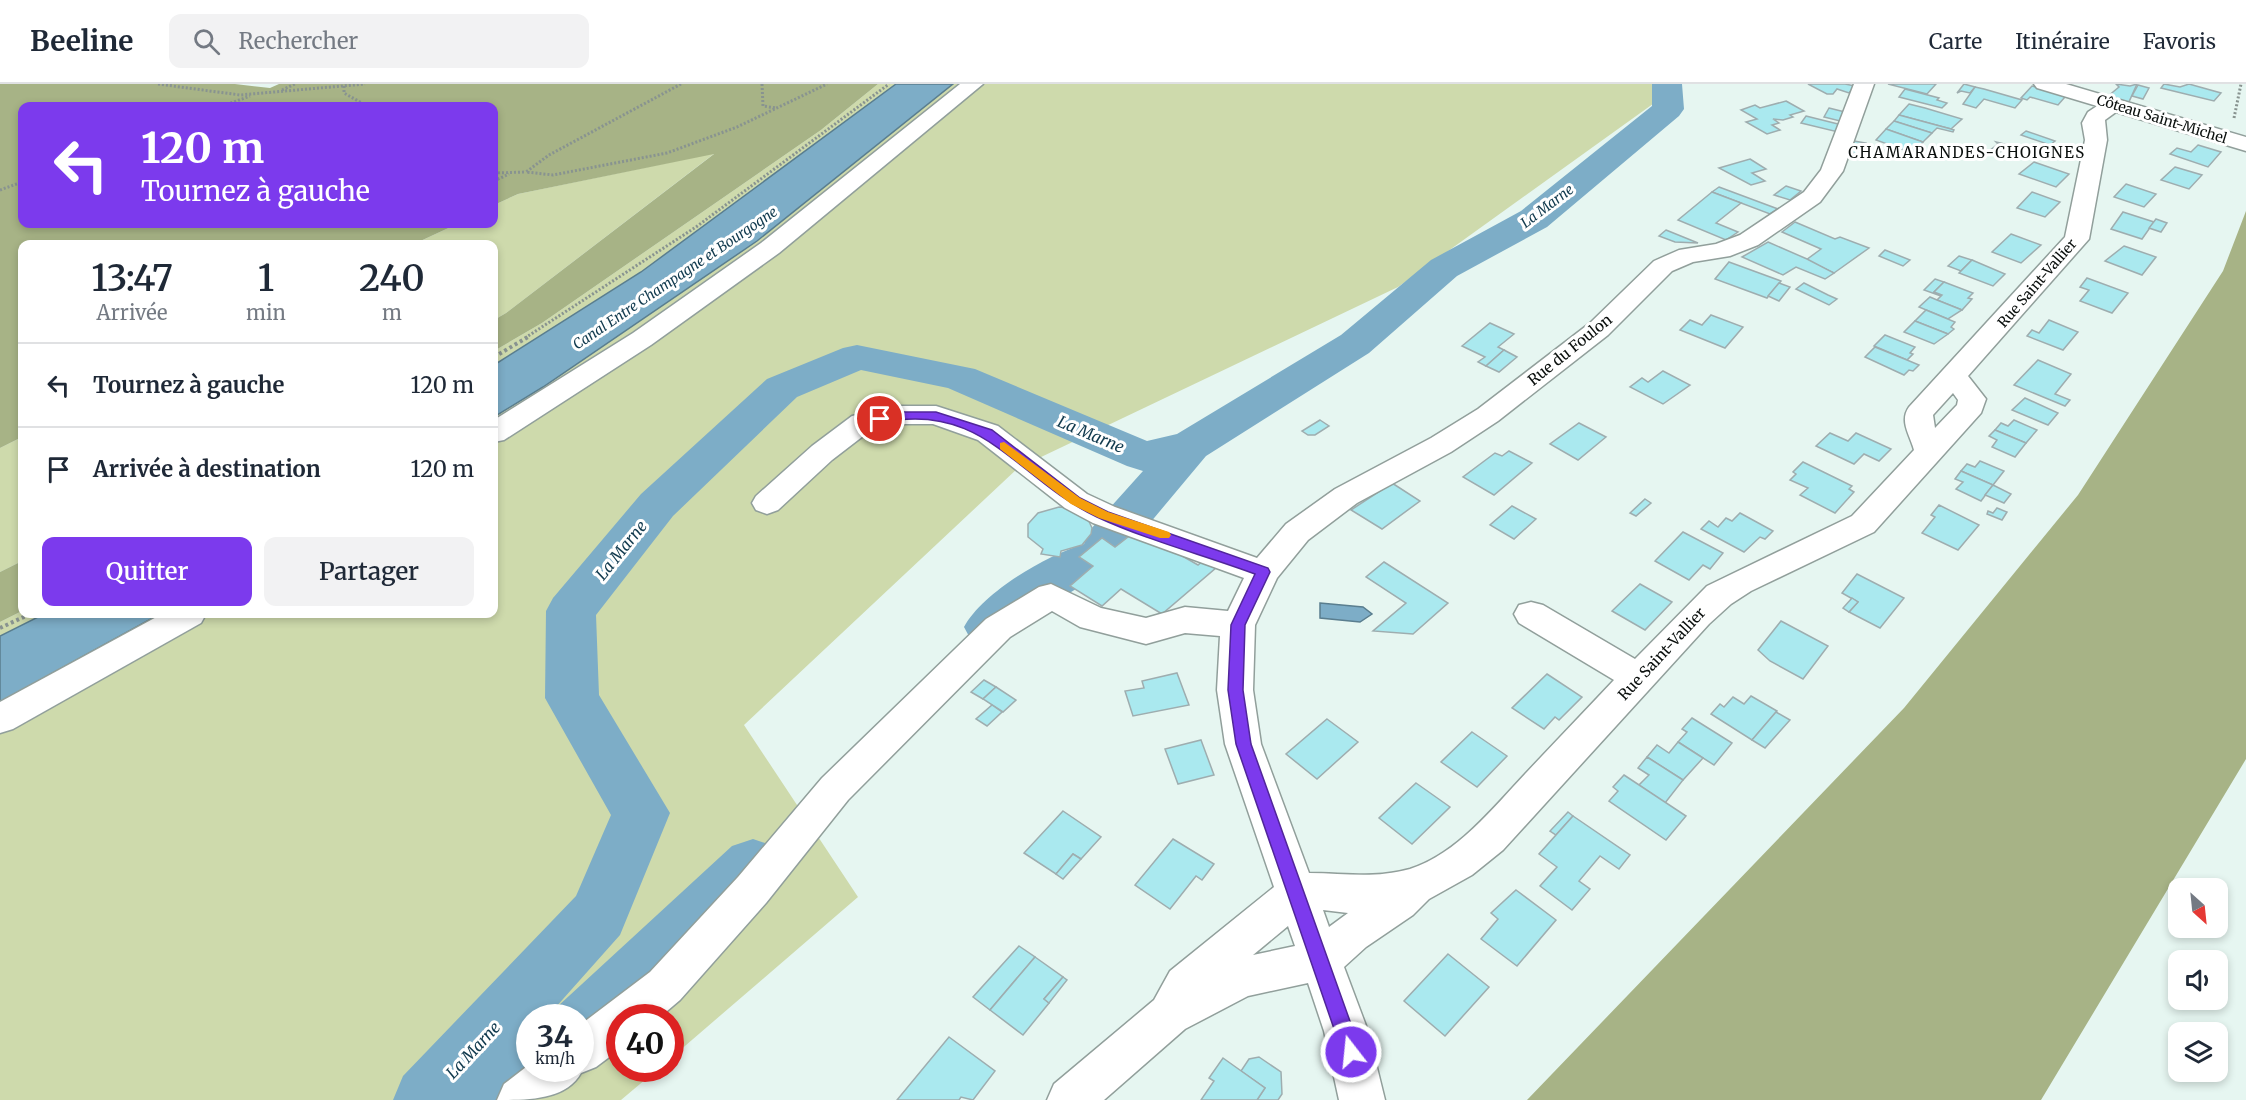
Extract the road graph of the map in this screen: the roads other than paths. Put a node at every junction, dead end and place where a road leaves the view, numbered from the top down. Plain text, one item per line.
1 (973, 84) edge
2 (1863, 84) edge
3 (2044, 84) edge
4 (2114, 104) junction
5 (2149, 115) junction
6 (2096, 140) junction
7 (2246, 144) edge
8 (498, 430) edge
9 (767, 503) dead end
10 (1263, 572) junction
11 (1531, 614) dead end
12 (182, 618) edge
13 (1238, 625) junction
14 (1639, 678) junction
15 (0, 719) edge
16 (1415, 886) junction
17 (1297, 892) junction
18 (1321, 961) junction
19 (642, 1004) edge
20 (1170, 1014) junction
21 (543, 1082) edge
22 (520, 1100) edge
23 (1070, 1100) edge
24 (1362, 1100) edge

1 - 8 street
2 - 10 street, Rue du Foulon
3 - 4 street, Côteau Saint-Michel
4 - 5 street, Côteau Saint-Michel
4 - 6 street, Rue Saint-Vallier
5 - 6 street
5 - 7 street, Côteau Saint-Michel
6 - 14 street, Rue Saint-Vallier
9 - 10 street
10 - 13 street, Rue du Foulon
11 - 14 street
12 - 15 street
13 - 17 street
13 - 19 street
14 - 16 street, Rue Saint-Vallier
16 - 17 street
16 - 18 street
17 - 18 street
17 - 20 street
18 - 20 street
18 - 24 street
20 - 23 street
21 - 22 street

